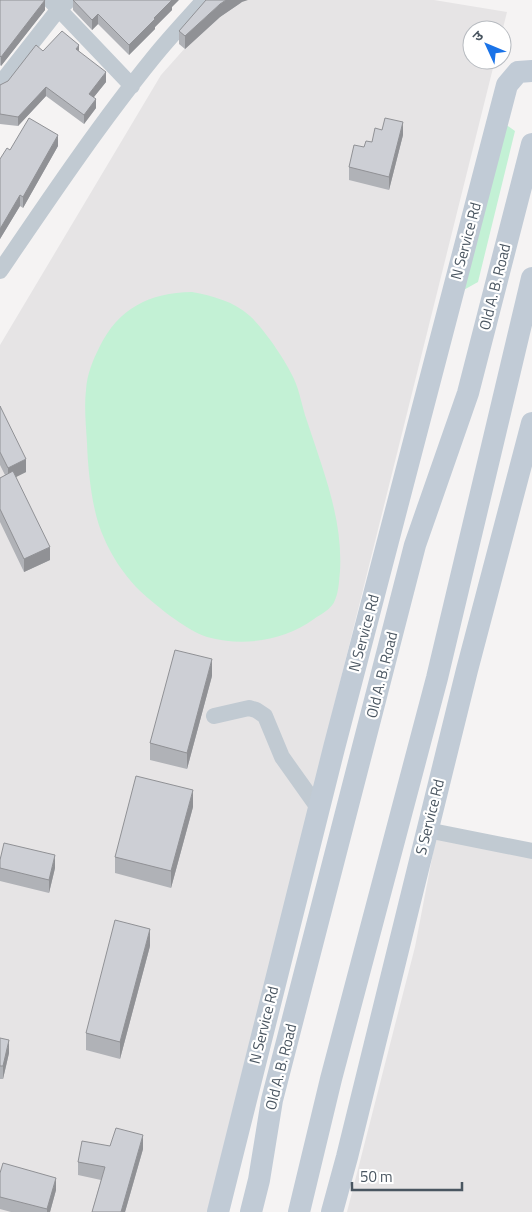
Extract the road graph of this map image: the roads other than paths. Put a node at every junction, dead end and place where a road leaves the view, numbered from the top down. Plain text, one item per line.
1 (204, 0) edge
2 (59, 3) edge
3 (532, 71) edge
4 (0, 84) edge
5 (132, 86) junction
6 (532, 144) edge
7 (0, 272) edge
8 (532, 278) edge
9 (525, 336) edge
10 (532, 423) edge
11 (214, 716) dead end
12 (319, 809) junction
13 (427, 830) junction
14 (532, 851) edge
15 (259, 1180) junction
16 (220, 1212) edge
17 (251, 1212) edge
18 (299, 1212) edge
19 (332, 1212) edge

1 - 5 street
2 - 4 street
2 - 5 street
3 - 12 main road, N Service Rd
5 - 7 street
6 - 15 main road, Old A. B. Road
8 - 9 main road
9 - 18 main road
10 - 13 main road, S Service Rd
11 - 12 street
12 - 16 main road, N Service Rd
13 - 14 street
13 - 19 main road, S Service Rd
15 - 16 main road
15 - 17 main road, Old A. B. Road

